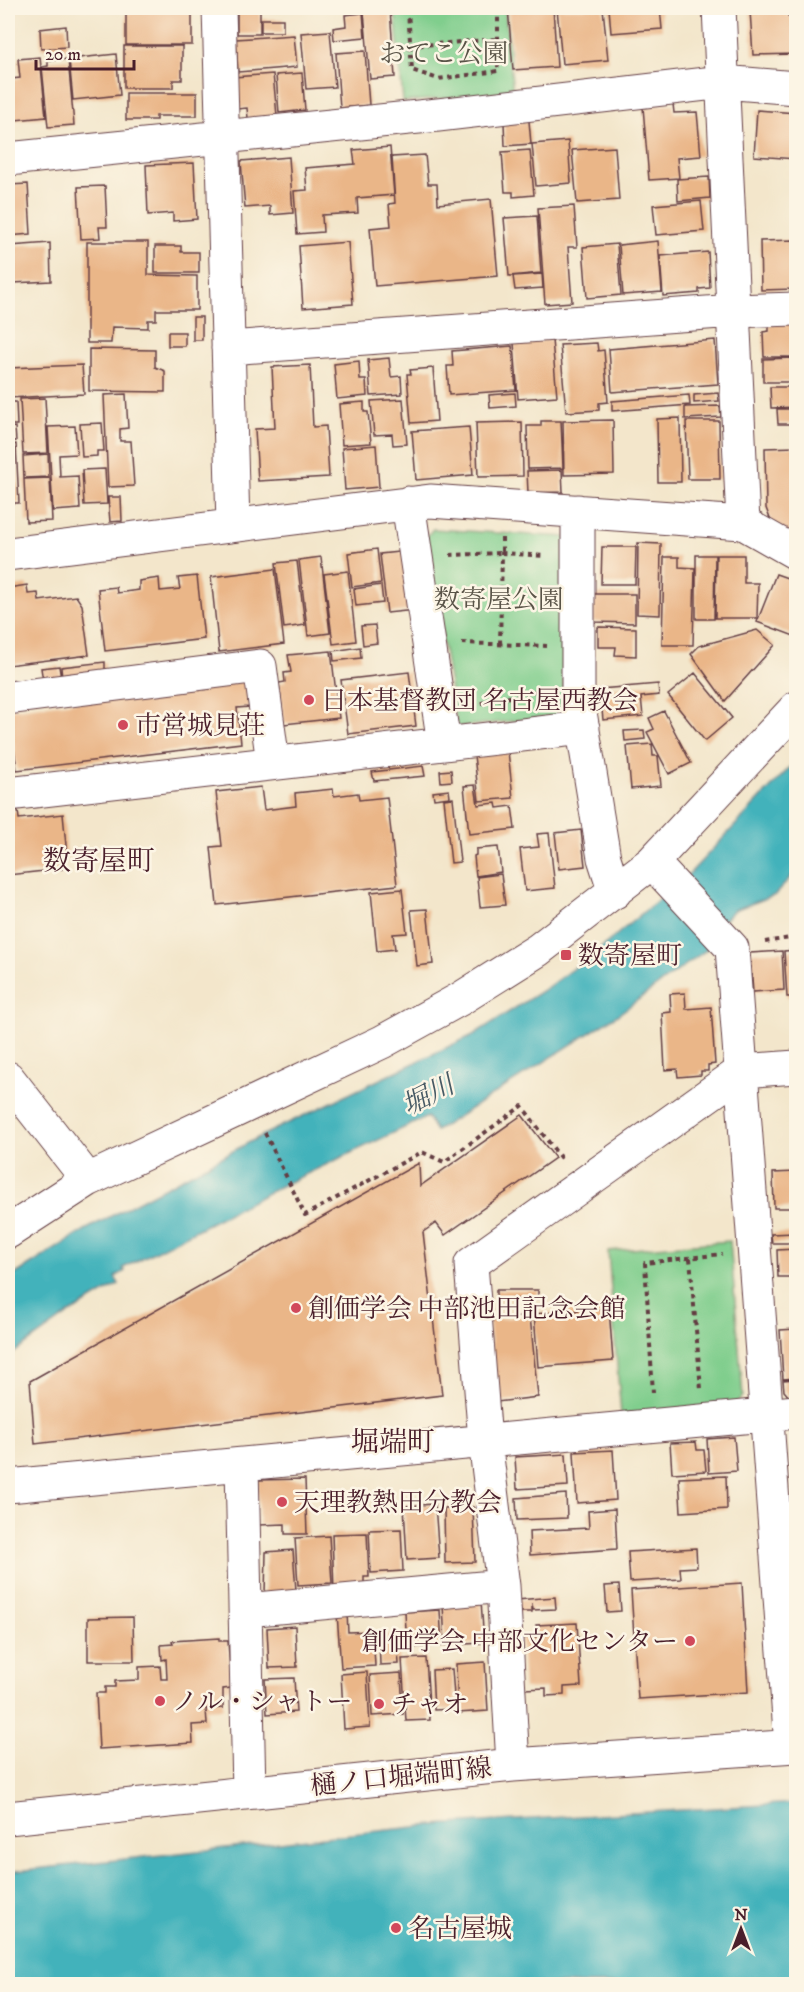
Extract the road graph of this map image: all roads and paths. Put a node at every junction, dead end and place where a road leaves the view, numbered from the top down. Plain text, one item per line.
1 (219, 8) edge
2 (446, 8) edge
3 (498, 8) edge
4 (719, 8) edge
5 (498, 39) junction
6 (410, 46) junction
7 (723, 82) junction
8 (796, 88) edge
9 (222, 137) junction
10 (8, 159) edge
11 (796, 309) edge
12 (734, 311) junction
13 (228, 348) junction
14 (408, 503) junction
15 (501, 506) junction
16 (578, 511) junction
17 (743, 523) junction
18 (233, 525) junction
19 (502, 553) junction
20 (796, 553) edge
21 (8, 554) edge
22 (448, 566) dead end
23 (452, 643) dead end
24 (500, 644) junction
25 (547, 646) dead end
26 (542, 690) dead end
27 (8, 698) edge
28 (466, 706) dead end
29 (796, 708) edge
30 (583, 728) junction
31 (444, 744) junction
32 (273, 763) junction
33 (8, 794) edge
34 (662, 872) junction
35 (615, 892) junction
36 (796, 1067) edge
37 (742, 1071) junction
38 (8, 1078) edge
39 (263, 1129) dead end
40 (88, 1180) junction
41 (581, 1184) junction
42 (8, 1232) edge
43 (690, 1258) junction
44 (725, 1264) dead end
45 (701, 1394) dead end
46 (782, 1414) edge
47 (656, 1427) junction
48 (485, 1441) junction
49 (242, 1465) junction
50 (8, 1486) edge
51 (503, 1586) junction
52 (246, 1610) junction
53 (794, 1746) edge
54 (513, 1765) junction
55 (249, 1792) junction
56 (8, 1818) edge

1 - 9 street
2 - 6 path
3 - 5 path
4 - 7 street
5 - 6 path
5 - 6 path
7 - 8 street
7 - 9 street
7 - 12 street
9 - 10 street
9 - 13 street
11 - 12 street
12 - 13 street
12 - 17 street
13 - 18 street
14 - 15 street
14 - 18 street
14 - 31 street
15 - 16 street
15 - 19 path
16 - 17 street
16 - 30 street
17 - 20 street
18 - 21 street
19 - 22 path
19 - 24 path
23 - 24 path
24 - 25 path
26 - 28 path
27 - 32 street
29 - 34 street
30 - 31 street
30 - 35 street
31 - 32 street
32 - 33 street
34 - 35 street
34 - 37 street
35 - 40 street
36 - 37 street
37 - 41 street
37 - 46 street
38 - 40 street
39 - 41 path
40 - 42 street
41 - 48 street
43 - 44 path
43 - 45 path
43 - 47 path
46 - 47 street
46 - 53 street
47 - 48 street
48 - 49 street
48 - 51 street
49 - 50 street
49 - 52 street
51 - 52 street
51 - 54 street
52 - 55 street
53 - 54 street, 樋ノ口堀端町線
54 - 55 street, 樋ノ口堀端町線
55 - 56 street, 樋ノ口堀端町線

